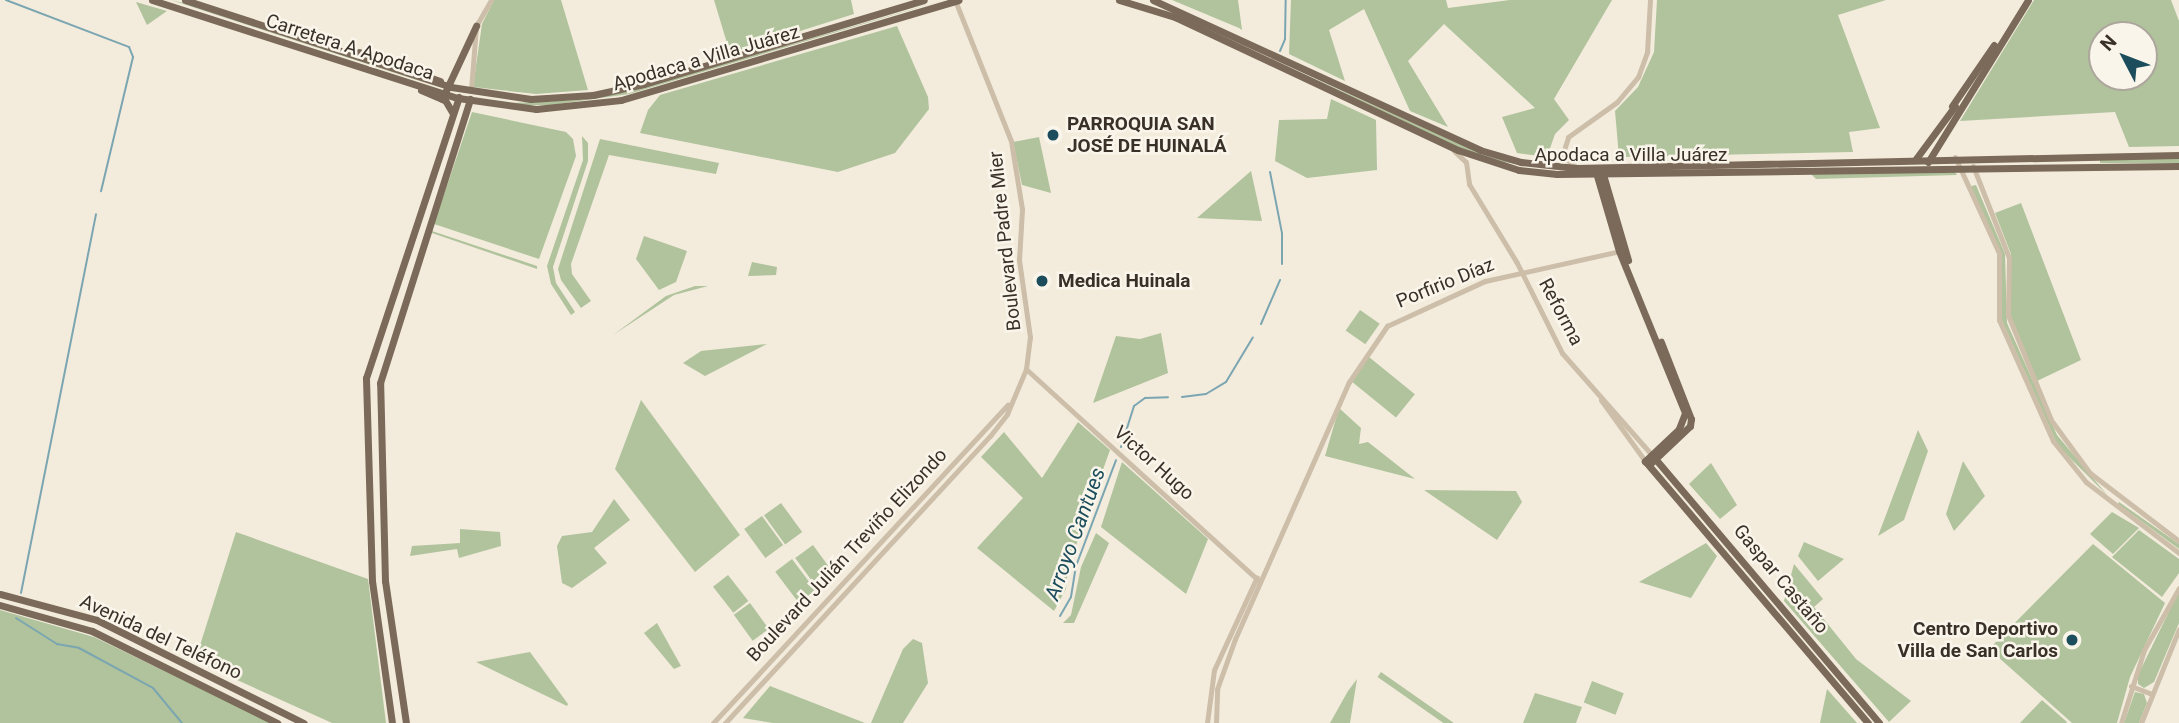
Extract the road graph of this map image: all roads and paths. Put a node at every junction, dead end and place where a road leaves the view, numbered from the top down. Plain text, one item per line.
1 (152, 0) edge
2 (186, 0) edge
3 (199, 0) edge
4 (491, 0) edge
5 (924, 0) edge
6 (956, 0) edge
7 (1119, 0) edge
8 (1153, 0) edge
9 (1650, 0) edge
10 (2023, 0) edge
11 (2028, 0) edge
12 (476, 26) junction
13 (469, 81) junction
14 (444, 93) junction
15 (460, 94) junction
16 (471, 97) junction
17 (1963, 104) junction
18 (1952, 106) junction
19 (453, 113) junction
20 (442, 142) junction
21 (1446, 144) junction
22 (2179, 155) edge
23 (437, 158) junction
24 (1955, 158) junction
25 (1971, 158) junction
26 (1915, 159) junction
27 (1930, 159) junction
28 (1752, 162) junction
29 (2179, 166) edge
30 (1578, 167) junction
31 (1959, 167) junction
32 (1973, 167) junction
33 (1599, 169) junction
34 (1910, 169) junction
35 (1925, 169) junction
36 (448, 170) junction
37 (1752, 171) junction
38 (441, 192) junction
39 (2004, 243) junction
40 (1996, 246) junction
41 (1622, 250) junction
42 (1521, 271) junction
43 (2008, 317) junction
44 (1999, 320) junction
45 (1026, 369) junction
46 (1600, 397) junction
47 (1005, 411) junction
48 (1650, 458) junction
49 (2179, 541) edge
50 (2179, 553) edge
51 (1258, 580) junction
52 (2179, 588) edge
53 (0, 594) edge
54 (20, 598) junction
55 (0, 605) edge
56 (1783, 608) junction
57 (18, 610) junction
58 (1777, 615) junction
59 (2179, 629) edge
60 (2131, 687) junction
61 (2152, 694) junction
62 (277, 723) edge
63 (304, 723) edge
64 (392, 723) edge
65 (406, 723) edge
66 (713, 723) edge
67 (725, 723) edge
68 (1207, 723) edge
69 (1216, 723) edge
70 (1868, 723) edge
71 (1880, 723) edge
72 (2121, 723) edge
73 (2141, 723) edge

1 - 14 main road, Carretera A Apodaca
2 - 14 main road, Carretera A Apodaca
3 - 14 main road
4 - 12 street
5 - 16 main road, Apodaca a Villa Juárez
6 - 16 main road, Apodaca a Villa Juárez
6 - 45 street, Boulevard Padre Mier
7 - 21 main road, Apodaca a Villa Juárez
8 - 30 main road, Apodaca a Villa Juárez
9 - 30 street
10 - 18 main road
11 - 17 main road
12 - 13 street
12 - 14 main road
13 - 15 street
13 - 16 street
14 - 15 main road, Carretera A Apodaca
14 - 19 main road
15 - 16 main road, Apodaca a Villa Juárez
15 - 19 main road
16 - 36 main road
17 - 18 main road
17 - 27 main road
18 - 26 main road
19 - 20 main road
20 - 23 main road
20 - 36 main road
21 - 33 main road, Apodaca a Villa Juárez
21 - 42 street, Reforma
22 - 25 main road, Apodaca a Villa Juárez
23 - 38 main road
23 - 64 main road
24 - 25 main road, Apodaca a Villa Juárez
24 - 27 main road, Apodaca a Villa Juárez
24 - 31 street
25 - 32 street
26 - 27 main road, Apodaca a Villa Juárez
26 - 28 main road, Apodaca a Villa Juárez
26 - 34 main road
27 - 35 main road
28 - 33 main road, Apodaca a Villa Juárez
28 - 37 main road
29 - 32 main road, Apodaca a Villa Juárez
30 - 33 main road, Apodaca a Villa Juárez
31 - 32 main road, Apodaca a Villa Juárez
31 - 35 main road, Apodaca a Villa Juárez
31 - 40 street
32 - 39 street
33 - 37 main road, Apodaca a Villa Juárez
33 - 41 main road
34 - 35 main road, Apodaca a Villa Juárez
34 - 37 main road, Apodaca a Villa Juárez
36 - 38 main road
38 - 65 main road
39 - 40 street
39 - 43 street
40 - 44 street
41 - 42 street, Porfirio Díaz
41 - 48 main road
42 - 46 street, Reforma
42 - 51 street, Porfirio Díaz
43 - 44 street
43 - 49 street
44 - 50 street
45 - 47 street, Boulevard Padre Mier
45 - 51 street, Victor Hugo
46 - 48 street
46 - 48 street, Reforma
47 - 66 street, Boulevard Julián Treviño Elizondo
47 - 67 street, Boulevard Julián Treviño Elizondo
48 - 56 main road, Gaspar Castaño
48 - 58 main road, Gaspar Castaño
51 - 68 street
51 - 69 street
52 - 60 street
53 - 54 main road, Avenida del Teléfono
54 - 57 main road
54 - 63 main road, Avenida del Teléfono
55 - 57 main road, Avenida del Teléfono
56 - 58 main road
56 - 71 main road, Gaspar Castaño
57 - 62 main road, Avenida del Teléfono
58 - 70 main road, Gaspar Castaño
59 - 61 street
60 - 61 street
60 - 72 street
61 - 73 street

